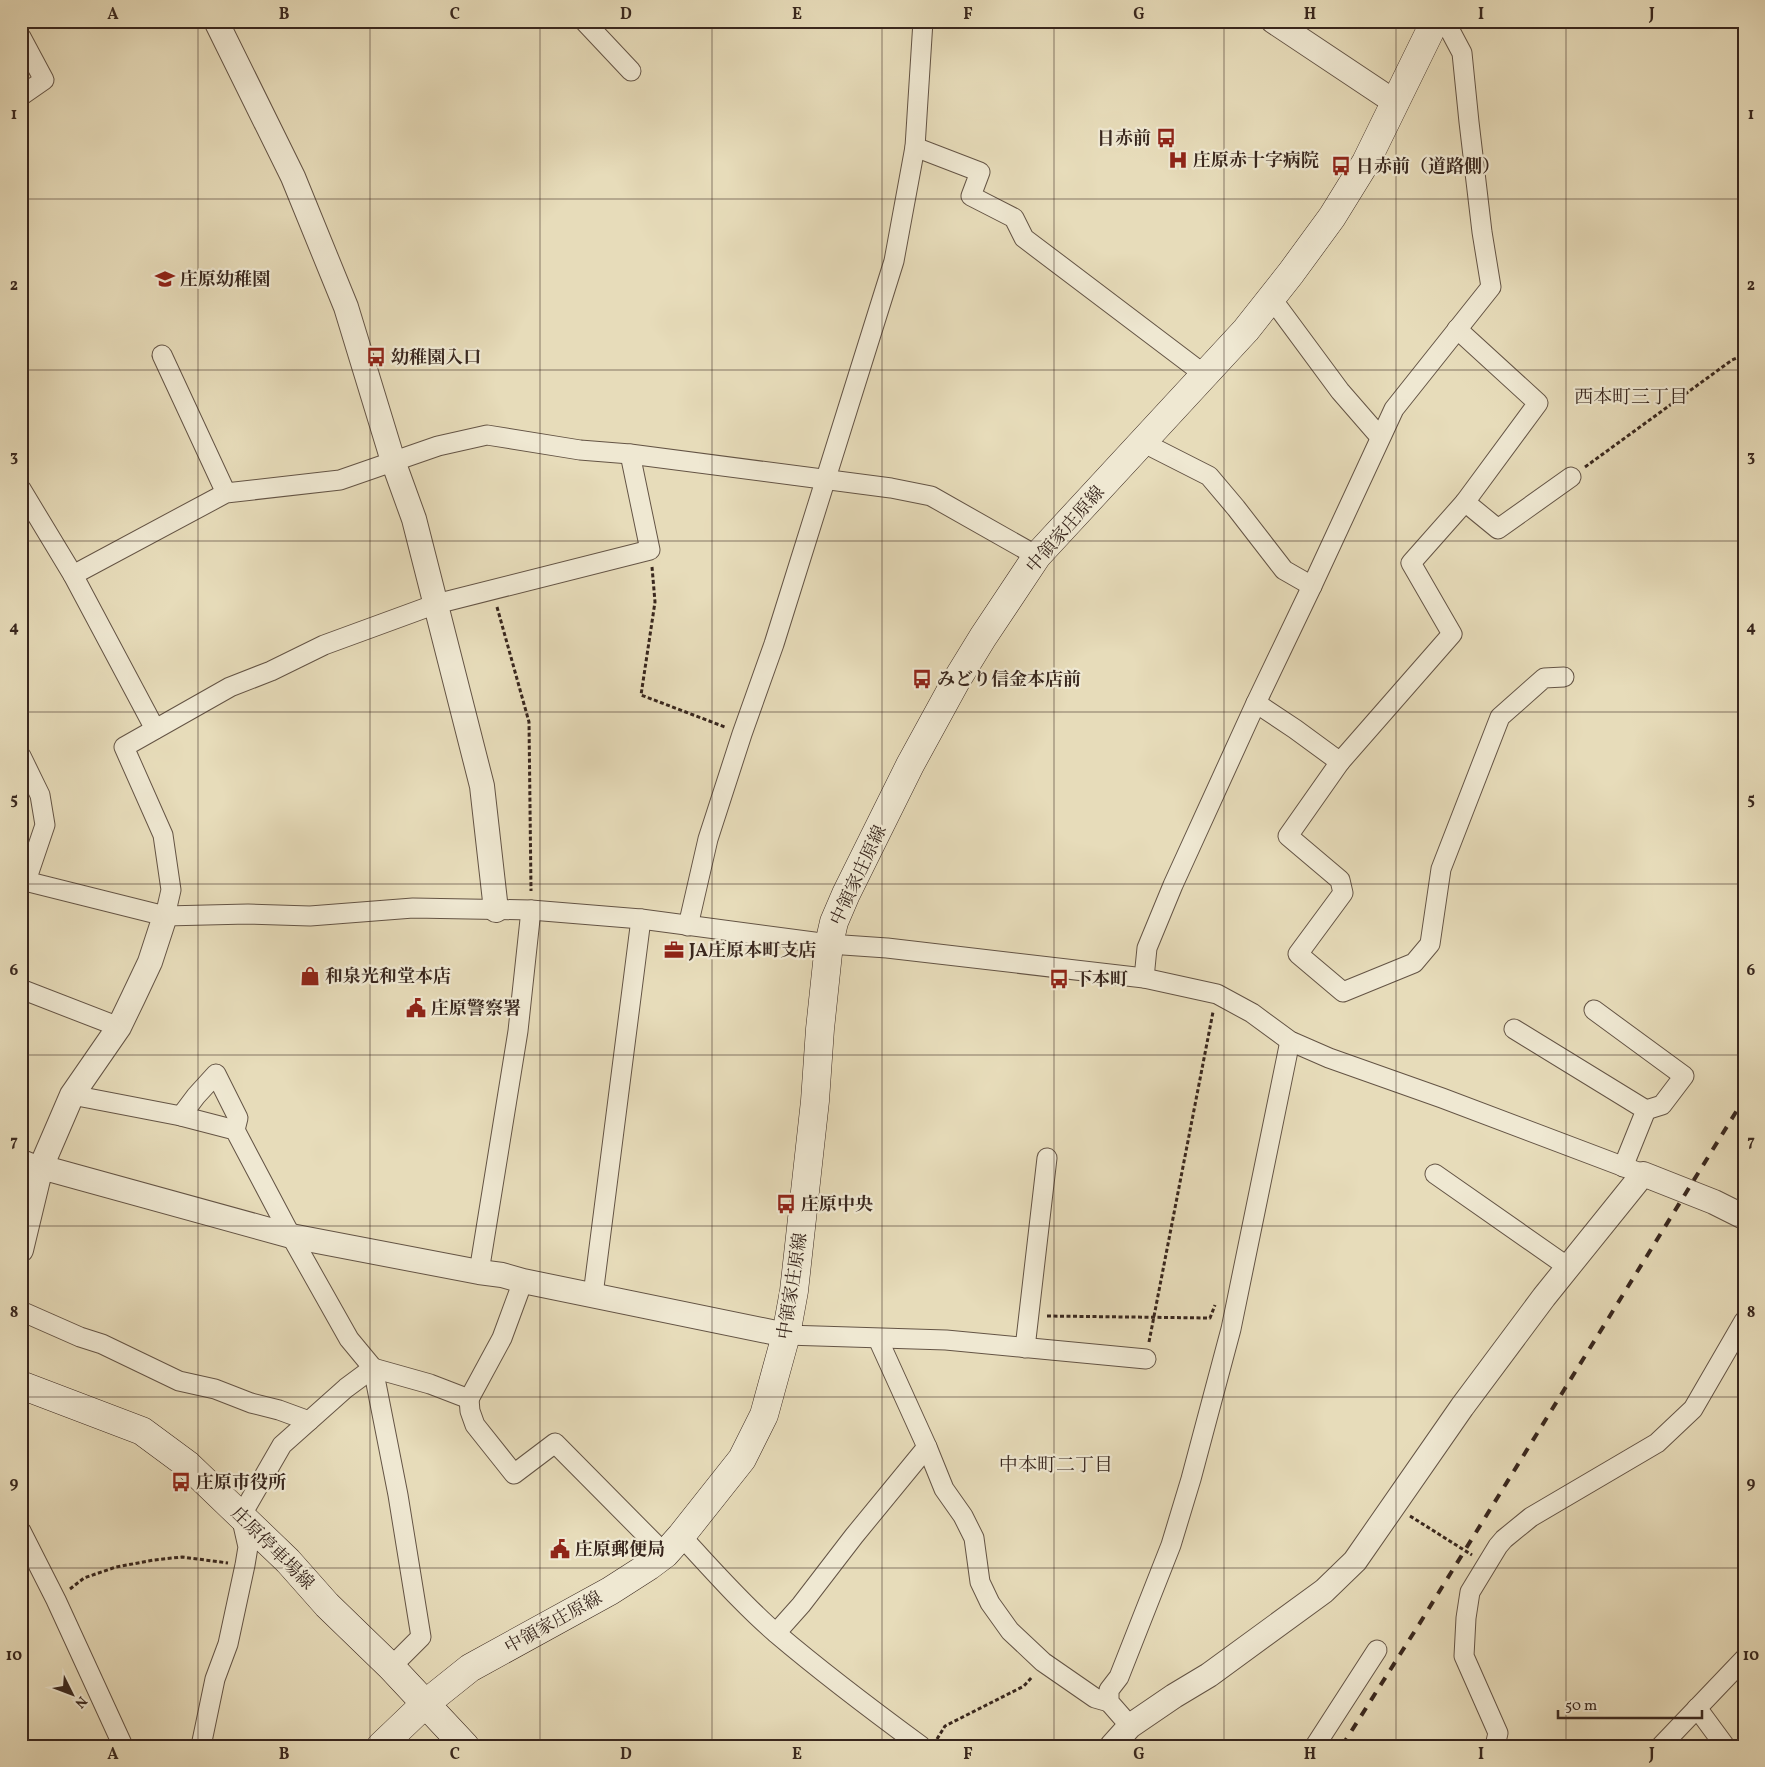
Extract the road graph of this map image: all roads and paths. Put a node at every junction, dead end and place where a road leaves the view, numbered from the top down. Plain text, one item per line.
1 (216, 21) edge
2 (584, 21) edge
3 (923, 21) edge
4 (1273, 21) edge
5 (1435, 21) edge
6 (1445, 21) edge
7 (21, 37) edge
8 (630, 71) dead end
9 (21, 96) edge
10 (1396, 103) junction
11 (915, 147) junction
12 (1272, 299) junction
13 (1457, 330) junction
14 (1744, 355) edge
15 (162, 356) dead end
16 (1205, 375) junction
17 (1380, 437) junction
18 (1142, 442) junction
19 (630, 454) junction
20 (393, 461) junction
21 (1571, 477) joint
22 (824, 479) junction
23 (21, 489) edge
24 (226, 493) junction
25 (1465, 502) junction
26 (650, 550) junction
27 (1037, 556) junction
28 (73, 575) junction
29 (1312, 586) junction
30 (492, 590) junction
31 (436, 604) junction
32 (1564, 678) dead end
33 (1256, 702) junction
34 (155, 728) junction
35 (742, 734) junction
36 (21, 756) edge
37 (1340, 762) junction
38 (24, 881) edge
39 (496, 910) junction
40 (531, 910) junction
41 (165, 916) junction
42 (641, 919) junction
43 (688, 926) junction
44 (829, 944) junction
45 (1144, 978) junction
46 (21, 989) edge
47 (1217, 994) junction
48 (1594, 1010) dead end
49 (119, 1027) junction
50 (1514, 1029) dead end
51 (1290, 1041) junction
52 (72, 1095) junction
53 (1646, 1110) junction
54 (180, 1116) junction
55 (235, 1130) junction
56 (1047, 1158) dead end
57 (31, 1163) edge
58 (1633, 1171) junction
59 (1435, 1174) dead end
60 (1744, 1217) edge
61 (291, 1236) junction
62 (21, 1250) edge
63 (1568, 1266) junction
64 (479, 1272) junction
65 (522, 1281) junction
66 (1238, 1294) junction
67 (594, 1295) junction
68 (21, 1311) edge
69 (1028, 1316) junction
70 (1154, 1317) junction
71 (1744, 1321) edge
72 (786, 1336) junction
73 (878, 1339) junction
74 (1025, 1348) junction
75 (1146, 1360) joint
76 (373, 1368) junction
77 (21, 1385) edge
78 (469, 1399) junction
79 (309, 1420) junction
80 (927, 1447) junction
81 (1394, 1506) junction
82 (241, 1516) junction
83 (21, 1531) edge
84 (673, 1545) junction
85 (1479, 1560) dead end
86 (244, 1565) junction
87 (56, 1600) junction
88 (776, 1633) junction
89 (1377, 1650) dead end
90 (1744, 1659) edge
91 (1043, 1662) junction
92 (391, 1667) junction
93 (1109, 1702) junction
94 (425, 1704) junction
95 (1697, 1708) junction
96 (1130, 1726) junction
97 (123, 1746) edge
98 (201, 1746) edge
99 (381, 1746) edge
100 (465, 1746) edge
101 (922, 1746) edge
102 (933, 1746) edge
103 (1112, 1746) edge
104 (1315, 1746) edge
105 (1495, 1746) edge
106 (1661, 1746) edge
107 (1725, 1746) edge

1 - 20 street
2 - 8 street
3 - 11 street
4 - 10 street
5 - 10 main road, 中領家庄原線
6 - 13 street
7 - 9 street
10 - 12 main road, 中領家庄原線
11 - 16 street
11 - 22 street
12 - 16 main road, 中領家庄原線
12 - 17 street
13 - 17 street
13 - 25 street
14 - 21 path
15 - 24 street
16 - 18 main road, 中領家庄原線
17 - 29 street
18 - 27 main road, 中領家庄原線
18 - 29 street
19 - 20 street
19 - 22 street
19 - 26 street
20 - 24 street
20 - 31 street
21 - 25 street
22 - 27 street
22 - 35 street
23 - 28 street
24 - 28 street
25 - 37 street
26 - 30 street
26 - 35 path
27 - 44 main road, 中領家庄原線
28 - 34 street
29 - 33 street
30 - 31 street
30 - 40 path
31 - 34 street
31 - 39 street
32 - 37 street
33 - 37 street
33 - 45 street
34 - 41 street
35 - 43 street
36 - 38 street
38 - 41 street
39 - 40 street
39 - 41 street
40 - 42 street
40 - 64 street
41 - 49 street
42 - 43 street
42 - 67 street
43 - 44 street
44 - 45 street
44 - 72 main road, 中領家庄原線
45 - 47 street
46 - 49 street
47 - 51 street
47 - 70 path
48 - 53 street
49 - 52 street
50 - 53 street
51 - 58 street
51 - 66 street
52 - 54 street
52 - 57 street
53 - 58 street
54 - 55 street
54 - 55 street
55 - 61 street
56 - 69 street
57 - 61 street
57 - 62 street
58 - 60 street
58 - 63 street
59 - 63 street
61 - 64 street
61 - 76 street
63 - 81 street
64 - 65 street
65 - 67 street
65 - 78 street
66 - 70 path
66 - 93 street
67 - 72 street
68 - 79 street
69 - 70 path
69 - 74 street
70 - 75 path
71 - 105 street
72 - 73 street
72 - 84 main road, 中領家庄原線
73 - 74 street
73 - 80 street
74 - 75 street
76 - 78 street
76 - 79 street
76 - 92 street
77 - 82 main road, 庄原停車場線
78 - 84 street
79 - 82 street
80 - 88 street
80 - 91 street
81 - 85 path
81 - 96 street
82 - 86 street
82 - 92 main road, 庄原停車場線
83 - 87 street
84 - 88 street
84 - 94 main road, 中領家庄原線
86 - 87 path
86 - 98 street
87 - 97 street
88 - 101 street
89 - 104 street
90 - 95 street
91 - 93 street
91 - 102 path
92 - 94 main road, 庄原停車場線
93 - 96 street
94 - 99 main road, 中領家庄原線
94 - 100 main road, 庄原停車場線
95 - 106 street
95 - 107 street
96 - 103 street

